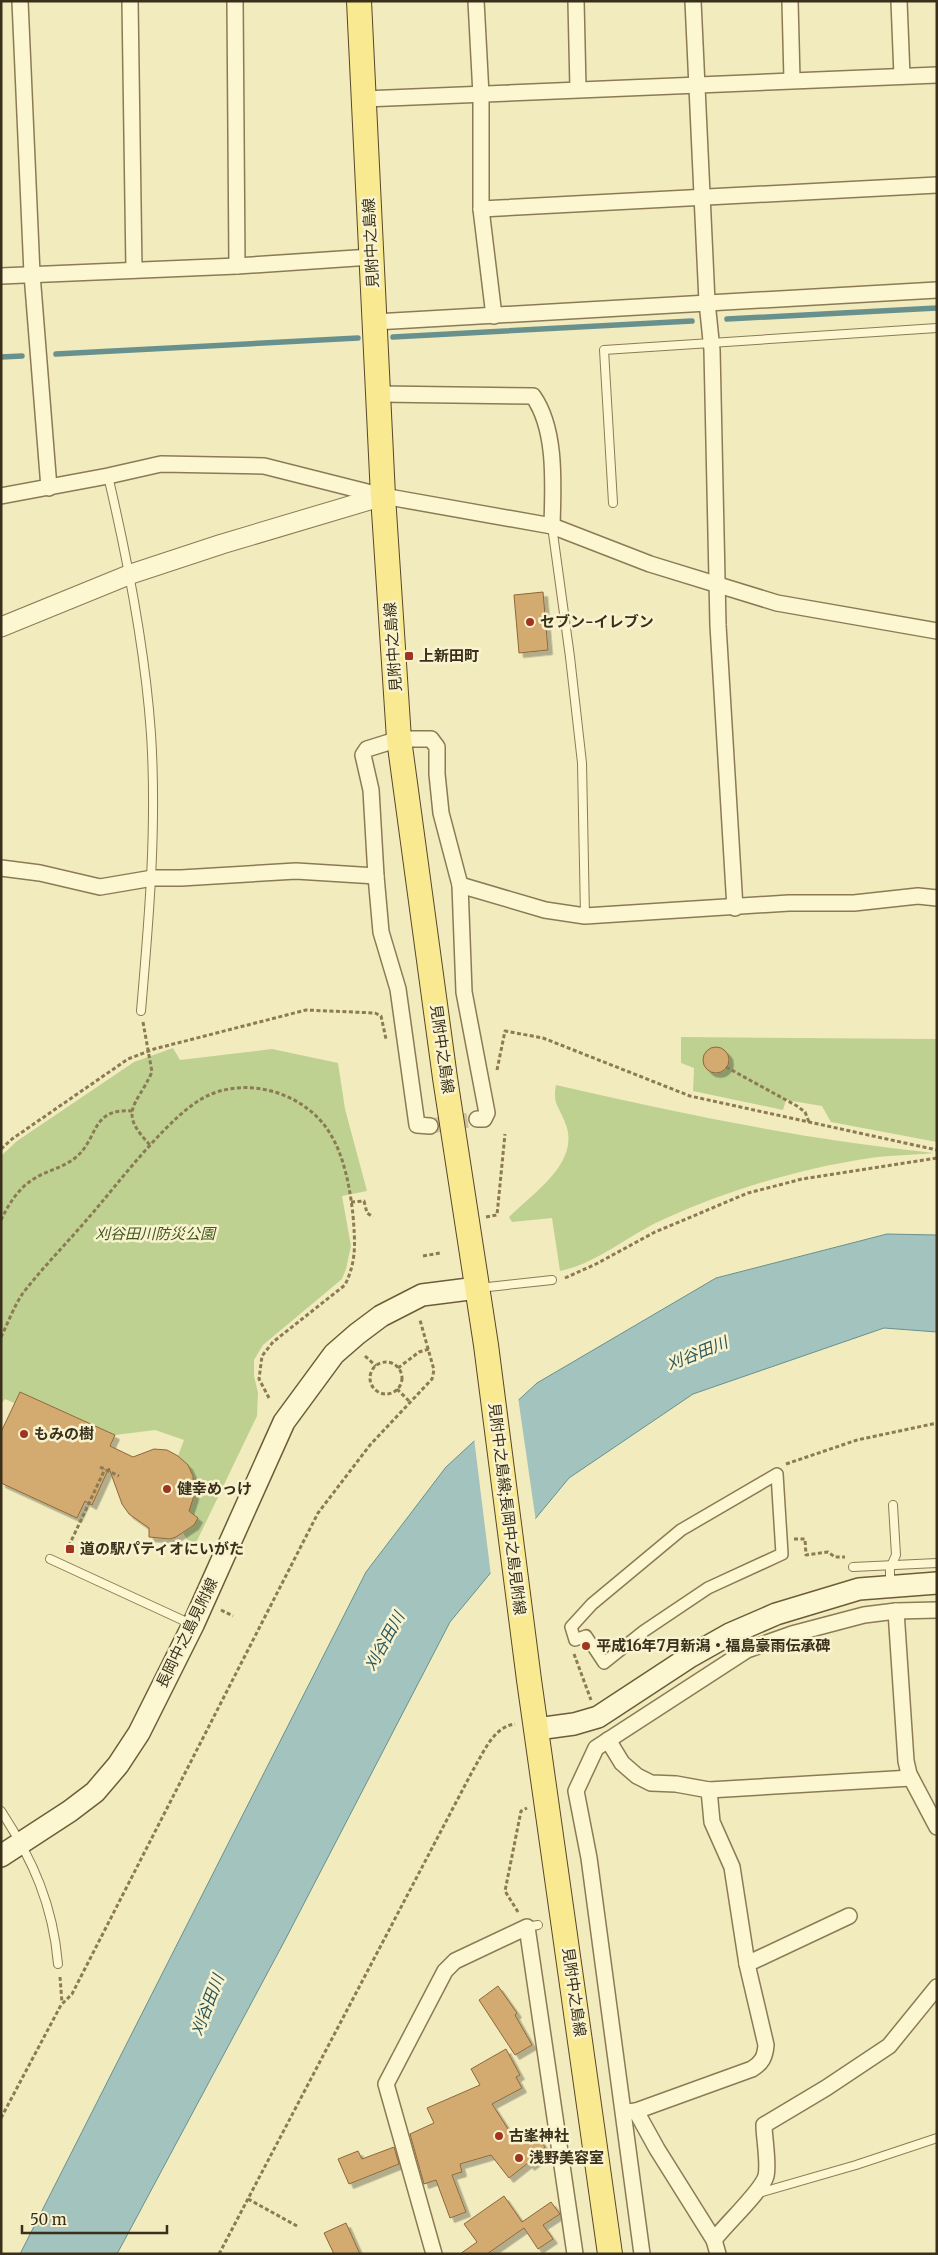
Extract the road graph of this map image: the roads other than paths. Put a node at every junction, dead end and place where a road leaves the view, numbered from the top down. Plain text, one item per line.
1 (20, 1) edge
2 (130, 1) edge
3 (235, 1) edge
4 (359, 1) edge
5 (476, 1) edge
6 (576, 1) edge
7 (693, 1) edge
8 (790, 1) edge
9 (899, 1) edge
10 (937, 75) edge
11 (902, 76) junction
12 (792, 80) junction
13 (696, 83) junction
14 (578, 89) junction
15 (481, 95) junction
16 (364, 99) junction
17 (937, 185) edge
18 (702, 199) junction
19 (481, 209) junction
20 (371, 257) junction
21 (237, 266) junction
22 (134, 270) junction
23 (32, 274) junction
24 (1, 276) edge
25 (937, 290) edge
26 (707, 302) junction
27 (494, 316) junction
28 (375, 322) junction
29 (937, 328) edge
30 (712, 342) junction
31 (379, 394) junction
32 (108, 476) junction
33 (49, 488) junction
34 (1, 496) edge
35 (382, 496) junction
36 (613, 503) dead end
37 (552, 526) junction
38 (131, 574) junction
39 (717, 586) junction
40 (1, 628) edge
41 (937, 631) edge
42 (399, 739) junction
43 (1, 868) edge
44 (376, 876) junction
45 (152, 878) junction
46 (460, 884) junction
47 (937, 898) edge
48 (735, 908) junction
49 (585, 916) junction
50 (141, 1011) road end
51 (477, 1119) dead end
52 (430, 1126) dead end
53 (552, 1280) road end
54 (477, 1288) junction
55 (893, 1505) dead end
56 (781, 1538) joint
57 (50, 1559) dead end
58 (937, 1563) edge
59 (853, 1567) dead end
60 (891, 1575) junction
61 (937, 1583) edge
62 (937, 1610) edge
63 (896, 1611) junction
64 (193, 1625) junction
65 (526, 1727) junction
66 (608, 1740) junction
67 (911, 1778) junction
68 (709, 1790) junction
69 (1, 1811) edge
70 (937, 1827) edge
71 (22, 1843) junction
72 (1, 1856) edge
73 (848, 1916) dead end
74 (58, 1964) road end
75 (747, 1964) junction
76 (937, 1987) edge
77 (629, 2112) junction
78 (937, 2138) edge
79 (754, 2194) junction
80 (716, 2247) edge
81 (434, 2254) edge
82 (575, 2254) edge
83 (610, 2254) edge
84 (642, 2254) edge

1 - 23 street
2 - 22 street
3 - 21 street
4 - 16 main road, 見附中之島線
5 - 15 street
6 - 14 street
7 - 13 street
8 - 12 street
9 - 11 street
10 - 11 street
11 - 12 street
12 - 13 street
13 - 14 street
13 - 18 street
14 - 15 street
15 - 16 street
15 - 19 street
16 - 20 main road, 見附中之島線
17 - 18 street
18 - 19 street
18 - 26 street
19 - 27 street
20 - 21 street
20 - 28 main road, 見附中之島線
21 - 22 street
22 - 23 street
23 - 24 street
23 - 33 street
25 - 26 street
26 - 27 street
26 - 30 street
27 - 28 street
28 - 31 main road, 見附中之島線
29 - 30 lane
30 - 36 lane
30 - 39 street
31 - 35 main road, 見附中之島線
31 - 37 street
32 - 33 street
32 - 35 street
32 - 38 lane
33 - 34 street
35 - 37 street
35 - 38 street
35 - 42 main road, 見附中之島線
37 - 39 street
37 - 49 lane
38 - 40 street
38 - 45 lane
39 - 41 street
39 - 48 street
42 - 44 street
42 - 46 street
42 - 54 main road, 見附中之島線
43 - 45 street
44 - 45 street
44 - 52 street
45 - 50 lane
46 - 49 street
46 - 51 street
47 - 48 street
48 - 49 street
53 - 54 lane
54 - 64 main road, 長岡中之島見附線
54 - 65 main road, 見附中之島線;長岡中之島見附線
55 - 60 lane
56 - 56 street
57 - 64 lane
58 - 60 lane
59 - 60 lane
60 - 61 main road
60 - 65 main road
62 - 63 street
63 - 66 street
63 - 67 street
64 - 71 main road, 長岡中之島見附線
65 - 83 main road, 見附中之島線
66 - 68 street
66 - 77 street
67 - 68 street
67 - 70 street
68 - 75 street
69 - 71 lane
71 - 72 main road, 長岡中之島見附線
71 - 74 lane
73 - 75 street
75 - 77 street
76 - 79 street
77 - 80 street
77 - 84 street
78 - 79 lane
79 - 80 street
81 - 82 street

